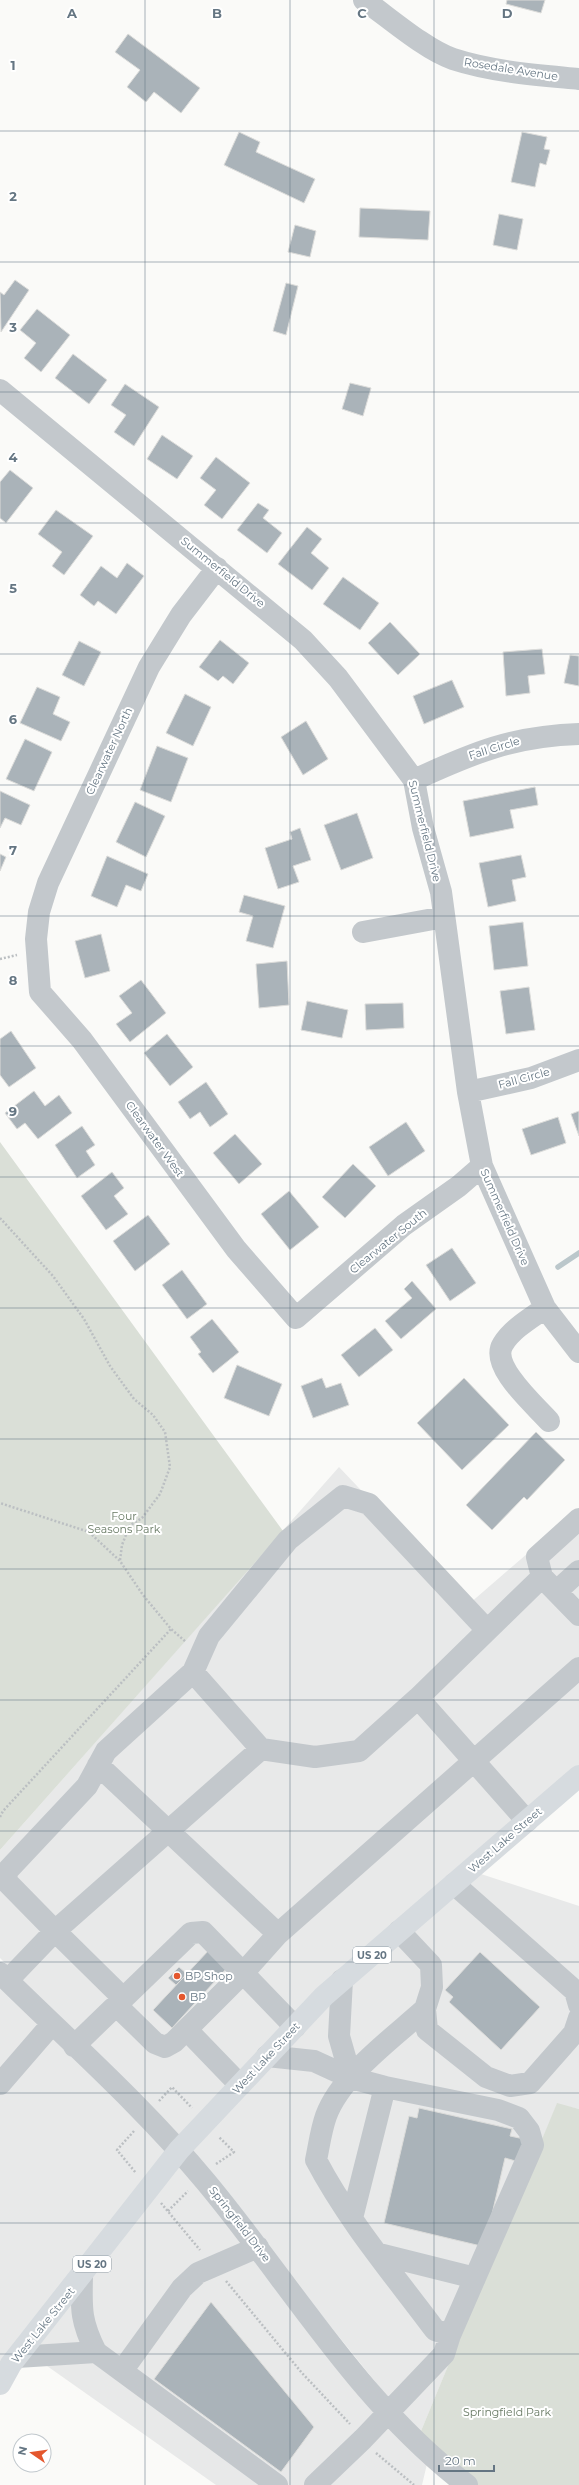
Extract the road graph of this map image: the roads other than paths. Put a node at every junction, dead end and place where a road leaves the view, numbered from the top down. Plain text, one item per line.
1 (364, 0) edge
2 (579, 79) edge
3 (4, 400) edge
4 (217, 568) junction
5 (579, 734) edge
6 (414, 780) junction
7 (444, 917) junction
8 (363, 932) dead end
9 (37, 950) joint
10 (579, 1060) edge
11 (468, 1092) junction
12 (482, 1166) junction
13 (545, 1308) junction
14 (296, 1318) joint
15 (579, 1352) edge
16 (549, 1421) dead end
17 (579, 1520) edge
18 (579, 1571) edge
19 (550, 1584) junction
20 (579, 1615) edge
21 (487, 1630) junction
22 (579, 1668) edge
23 (192, 1672) junction
24 (418, 1698) junction
25 (261, 1749) junction
26 (474, 1761) junction
27 (98, 1765) junction
28 (579, 1776) edge
29 (527, 1821) junction
30 (168, 1831) junction
31 (454, 1884) junction
32 (55, 1930) junction
33 (399, 1931) junction
34 (278, 1934) junction
35 (243, 1973) junction
36 (4, 1977) edge
37 (342, 1980) junction
38 (120, 2001) junction
39 (579, 2005) edge
40 (425, 2009) junction
41 (579, 2018) edge
42 (52, 2024) junction
43 (295, 2027) junction
44 (187, 2030) junction
45 (74, 2046) junction
46 (267, 2056) junction
47 (350, 2078) junction
48 (0, 2084) edge
49 (240, 2085) junction
50 (385, 2087) junction
51 (179, 2150) junction
52 (352, 2218) junction
53 (258, 2247) junction
54 (378, 2254) junction
55 (82, 2277) junction
56 (475, 2278) junction
57 (450, 2335) junction
58 (96, 2352) junction
59 (17, 2357) junction
60 (122, 2372) junction
61 (1, 2379) edge
62 (387, 2412) junction
63 (277, 2485) edge
64 (315, 2485) edge
65 (467, 2485) edge

1 - 2 street, Rosedale Avenue
3 - 4 street, Summerfield Drive
4 - 6 street, Summerfield Drive
4 - 9 street, Clearwater North
5 - 6 street, Fall Circle
6 - 7 street, Summerfield Drive
7 - 8 street
7 - 11 street, Summerfield Drive
9 - 14 street, Clearwater West
10 - 11 street, Fall Circle
11 - 12 street, Summerfield Drive
12 - 13 street, Summerfield Drive
12 - 14 street, Clearwater South
13 - 15 street, Summerfield Drive
13 - 16 street
17 - 19 street
18 - 19 street
19 - 20 street
19 - 21 street
21 - 23 street
21 - 24 street
22 - 26 street
23 - 25 street
23 - 27 street
24 - 25 street
24 - 26 street
25 - 30 street
26 - 29 street
26 - 34 street
27 - 30 street
27 - 32 street
28 - 29 main road, West Lake Street / US 20
29 - 31 main road, West Lake Street / US 20
30 - 32 street
30 - 34 street
31 - 33 main road, West Lake Street / US 20
31 - 39 street
32 - 36 street
32 - 38 street
33 - 37 main road, West Lake Street / US 20
33 - 40 street
34 - 35 street
35 - 38 street
35 - 43 street
35 - 44 street
36 - 42 street, Springfield Drive
37 - 43 main road, West Lake Street / US 20
37 - 47 street
38 - 44 street
38 - 45 street
40 - 41 street
40 - 47 street
42 - 45 street, Springfield Drive
42 - 48 street
43 - 46 main road, West Lake Street / US 20
44 - 49 street
45 - 51 street, Springfield Drive
46 - 47 street
46 - 49 main road, West Lake Street / US 20
47 - 50 street
47 - 52 street
49 - 51 main road, West Lake Street / US 20
50 - 52 street
50 - 56 street
51 - 53 street, Springfield Drive
51 - 55 main road, West Lake Street / US 20
52 - 54 street
53 - 60 street
53 - 62 street, Springfield Drive
54 - 56 street
54 - 57 street
55 - 58 street
55 - 59 main road, West Lake Street / US 20
56 - 57 street
57 - 62 street
58 - 59 street
58 - 60 street
59 - 61 main road, West Lake Street / US 20
60 - 63 street
62 - 64 street
62 - 65 street, Springfield Drive

